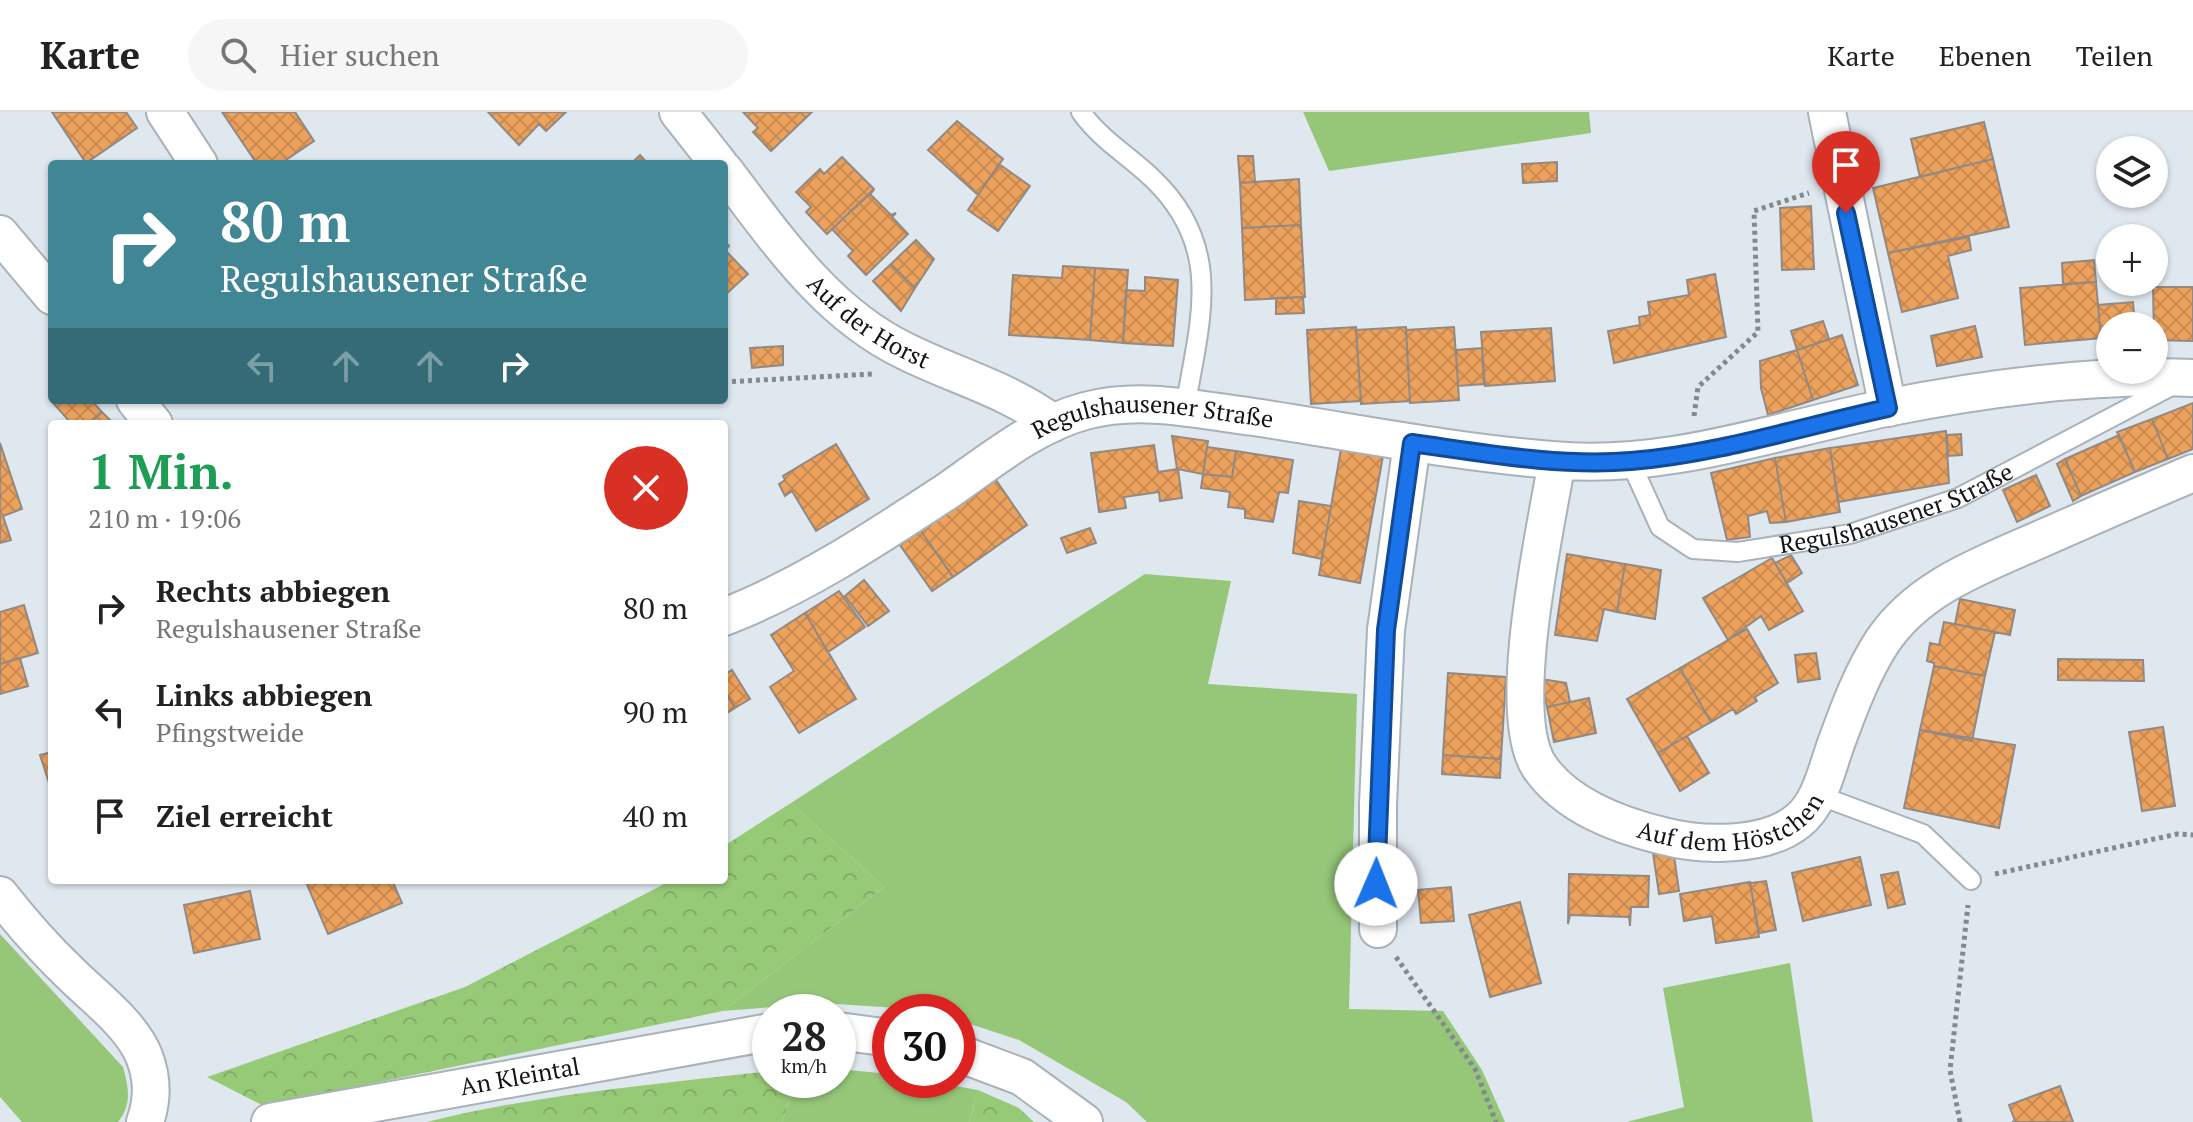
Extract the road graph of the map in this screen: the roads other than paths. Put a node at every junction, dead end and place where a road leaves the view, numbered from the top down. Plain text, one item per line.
1 (165, 112) edge
2 (678, 112) edge
3 (1081, 112) edge
4 (1827, 112) edge
5 (196, 160) edge
6 (716, 160) edge
7 (728, 175) edge
8 (0, 234) edge
9 (48, 291) edge
10 (2191, 378) edge
11 (138, 404) edge
12 (1185, 408) junction
13 (1888, 408) junction
14 (151, 420) edge
15 (1053, 423) junction
16 (1412, 443) junction
17 (1557, 461) junction
18 (1630, 461) junction
19 (2193, 473) edge
20 (728, 615) edge
21 (1818, 795) junction
22 (1971, 880) road end
23 (0, 895) edge
24 (1378, 929) road end
25 (752, 1035) edge
26 (976, 1060) edge
27 (145, 1122) edge
28 (270, 1122) edge
29 (1084, 1122) edge

1 - 5 street
2 - 6 street
3 - 12 lane
4 - 13 street
7 - 15 street, Auf der Horst
8 - 9 street
10 - 13 street, Regulshausener Straße
10 - 18 lane, Regulshausener Straße
11 - 14 street
12 - 15 street, Regulshausener Straße
12 - 16 street, Regulshausener Straße
13 - 18 street, Regulshausener Straße
15 - 20 street, Regulshausener Straße
16 - 17 street, Regulshausener Straße
16 - 24 street
17 - 18 street, Regulshausener Straße
17 - 21 street, Auf dem Höstchen
19 - 21 street, Auf dem Höstchen
21 - 22 lane
23 - 27 street
25 - 28 street, An Kleintal
26 - 29 street

